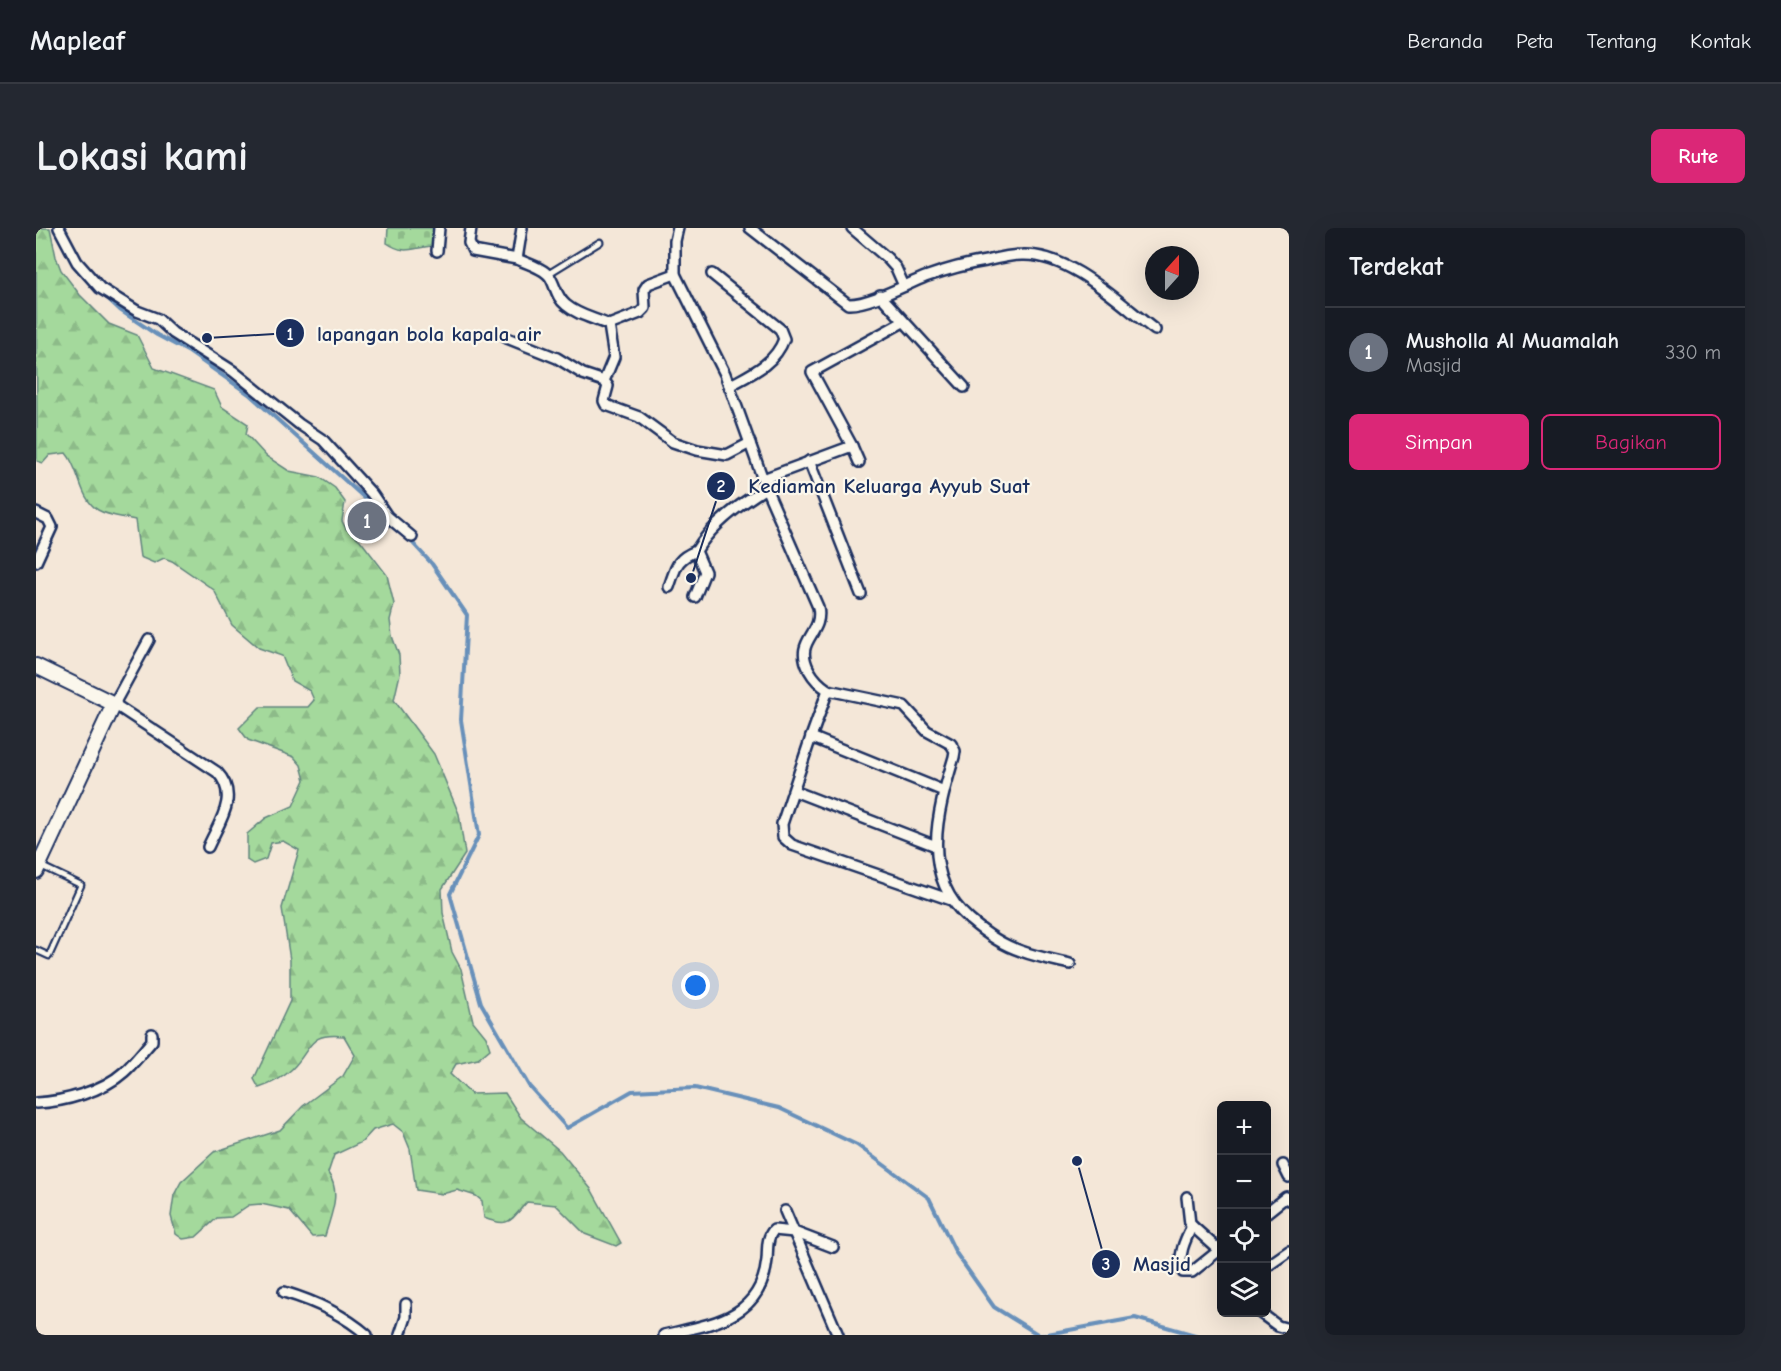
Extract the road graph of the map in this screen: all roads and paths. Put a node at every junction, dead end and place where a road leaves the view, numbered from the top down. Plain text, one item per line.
1 (59, 228) edge
2 (439, 228) edge
3 (471, 228) edge
4 (522, 228) edge
5 (678, 228) edge
6 (750, 228) edge
7 (852, 228) edge
8 (600, 242) dead end
9 (437, 251) dead end
10 (517, 259) junction
11 (548, 274) junction
12 (675, 274) junction
13 (712, 274) dead end
14 (904, 286) junction
15 (880, 295) junction
16 (903, 322) junction
17 (609, 325) junction
18 (1155, 330) dead end
19 (507, 338) dead end
20 (604, 381) junction
21 (729, 386) junction
22 (964, 387) dead end
23 (750, 443) junction
24 (852, 446) junction
25 (810, 461) junction
26 (859, 462) dead end
27 (764, 483) junction
28 (36, 513) edge
29 (412, 537) dead end
30 (696, 551) junction
31 (36, 562) edge
32 (669, 587) dead end
33 (861, 594) dead end
34 (695, 597) dead end
35 (149, 640) dead end
36 (36, 666) edge
37 (828, 690) junction
38 (114, 704) junction
39 (810, 737) junction
40 (794, 791) junction
41 (944, 791) junction
42 (936, 846) junction
43 (208, 848) dead end
44 (37, 868) edge
45 (951, 900) junction
46 (36, 950) edge
47 (1070, 964) dead end
48 (152, 1034) dead end
49 (36, 1103) edge
50 (1283, 1165) dead end
51 (1289, 1177) edge
52 (1187, 1197) dead end
53 (1288, 1198) edge
54 (1271, 1210) edge
55 (785, 1211) dead end
56 (1192, 1226) junction
57 (794, 1232) junction
58 (833, 1247) dead end
59 (1217, 1247) edge
60 (1217, 1251) edge
61 (1289, 1251) edge
62 (1271, 1264) edge
63 (284, 1292) dead end
64 (405, 1304) dead end
65 (1266, 1317) edge
66 (1289, 1329) edge
67 (367, 1335) edge
68 (400, 1335) edge
69 (664, 1335) edge
70 (837, 1335) edge

1 - 29 street
2 - 9 street
3 - 10 street
4 - 10 street
5 - 12 street
6 - 15 street
7 - 14 street
8 - 11 lane
10 - 11 street
11 - 17 street
12 - 17 street
12 - 21 street
13 - 21 street
14 - 15 street
14 - 18 street
15 - 16 street
16 - 22 street
16 - 24 street
17 - 20 street
19 - 20 street
20 - 23 street
21 - 23 street
23 - 27 street
24 - 25 street
24 - 26 street
25 - 27 street
25 - 33 street
27 - 30 street
27 - 37 street
28 - 31 street
30 - 32 street
30 - 34 street
35 - 38 street
36 - 38 street
37 - 39 street
37 - 41 street
38 - 43 street
38 - 44 street
39 - 40 street
39 - 41 street
40 - 42 street
40 - 45 street
41 - 42 street
42 - 45 street
44 - 46 lane
45 - 47 street
48 - 49 street
50 - 51 street
52 - 56 street
53 - 54 street
55 - 57 street
56 - 59 street
56 - 60 street
57 - 58 street
57 - 69 street
57 - 70 street
61 - 62 street
63 - 67 street
64 - 68 street
65 - 66 street

